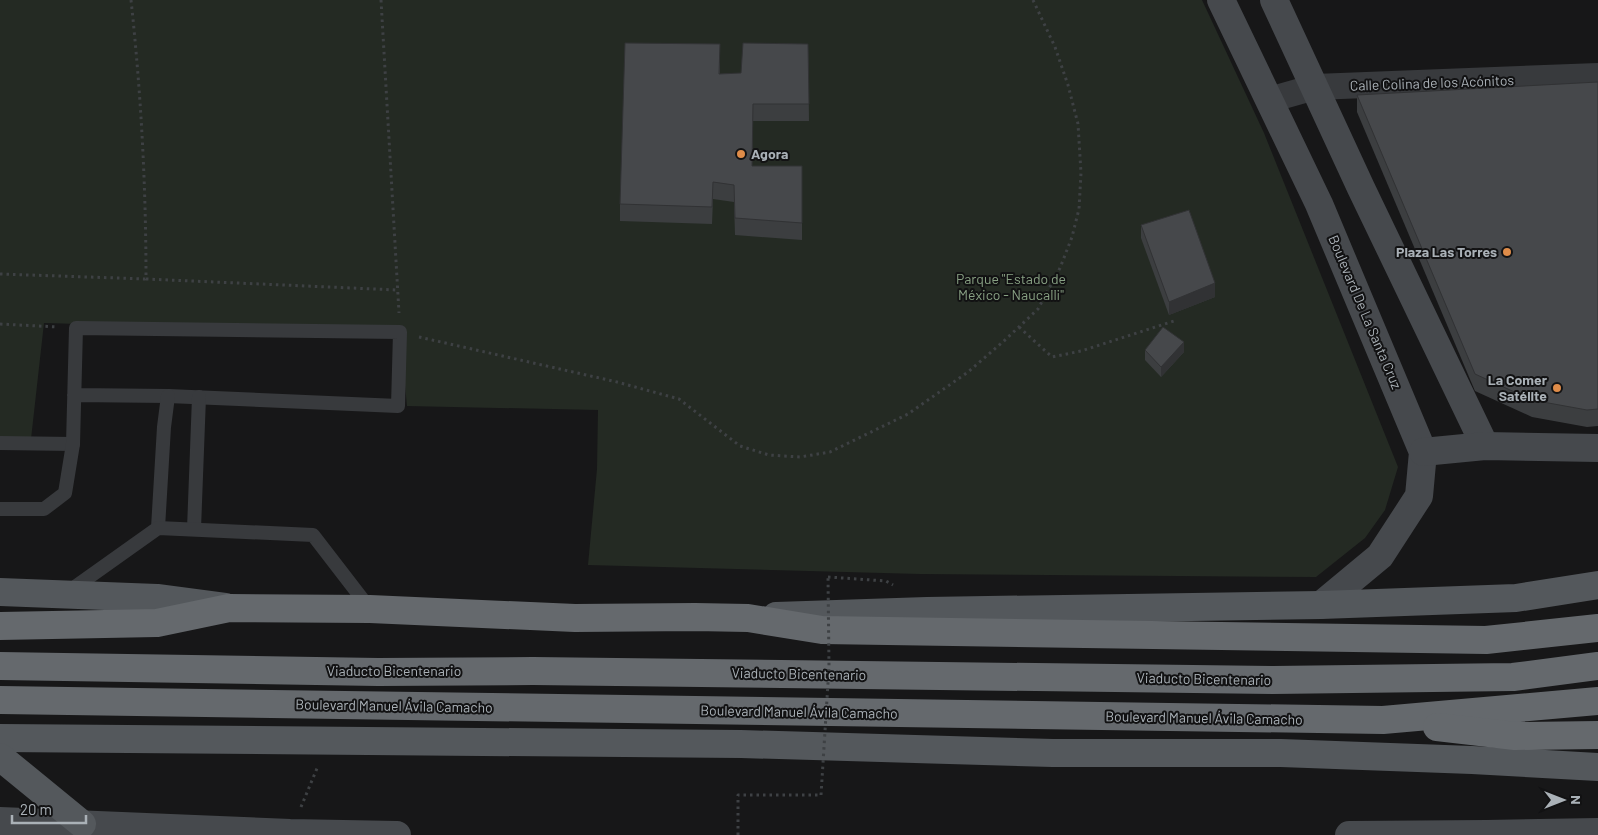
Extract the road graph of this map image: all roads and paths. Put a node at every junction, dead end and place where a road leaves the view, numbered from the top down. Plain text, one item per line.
1 (131, 0) edge
2 (381, 0) edge
3 (1033, 0) edge
4 (1221, 0) edge
5 (1274, 0) edge
6 (1598, 76) edge
7 (1314, 87) junction
8 (1268, 100) junction
9 (0, 274) edge
10 (146, 278) junction
11 (397, 290) junction
12 (1174, 321) dead end
13 (0, 324) edge
14 (1019, 327) junction
15 (76, 328) junction
16 (400, 332) junction
17 (74, 395) junction
18 (168, 396) junction
19 (199, 397) junction
20 (0, 443) edge
21 (73, 444) junction
22 (1485, 446) junction
23 (1598, 448) edge
24 (1423, 452) junction
25 (0, 509) edge
26 (158, 528) junction
27 (194, 529) junction
28 (886, 581) dead end
29 (1598, 585) edge
30 (0, 592) edge
31 (65, 593) junction
32 (1321, 605) junction
33 (229, 608) junction
34 (370, 609) junction
35 (748, 618) junction
36 (0, 626) edge
37 (1598, 628) edge
38 (0, 666) edge
39 (1598, 666) edge
40 (0, 700) edge
41 (1598, 701) edge
42 (1383, 720) junction
43 (1598, 735) edge
44 (0, 738) edge
45 (328, 740) junction
46 (0, 757) edge
47 (1598, 767) edge
48 (0, 821) edge
49 (82, 824) junction
50 (1598, 832) edge
51 (290, 833) junction
52 (1444, 834) edge
53 (397, 835) edge
54 (738, 835) edge
55 (1349, 835) edge
56 (1486, 835) edge

1 - 10 path
2 - 11 path
3 - 14 path
4 - 8 main road, Boulevard De La Santa Cruz
5 - 7 main road
6 - 7 street, Calle Colina de los Acónitos
7 - 8 street, Calle Colina de los Acónitos
7 - 22 main road
8 - 24 main road, Boulevard De La Santa Cruz
9 - 10 path
10 - 11 path
11 - 16 path
12 - 14 path
13 - 15 path
14 - 16 path
15 - 16 lane
15 - 17 lane
16 - 19 lane
17 - 18 lane
17 - 21 lane
18 - 19 lane
18 - 26 lane
19 - 27 lane
20 - 21 lane
21 - 25 lane
22 - 23 main road
22 - 24 main road
24 - 32 main road, Boulevard De La Santa Cruz
26 - 27 lane
26 - 31 lane
27 - 34 lane
28 - 54 path, bridge
29 - 32 main road
30 - 31 main road
31 - 33 main road
32 - 35 main road
33 - 34 highway
33 - 36 highway
34 - 35 highway
35 - 37 highway
38 - 39 highway, Viaducto Bicentenario
40 - 42 highway, Boulevard Manuel Ávila Camacho
41 - 42 highway, Boulevard Manuel Ávila Camacho
42 - 43 highway
44 - 45 main road
45 - 47 main road
45 - 51 path
46 - 49 main road
48 - 49 main road
49 - 51 main road
50 - 56 main road
51 - 53 main road
52 - 55 main road
52 - 56 main road

